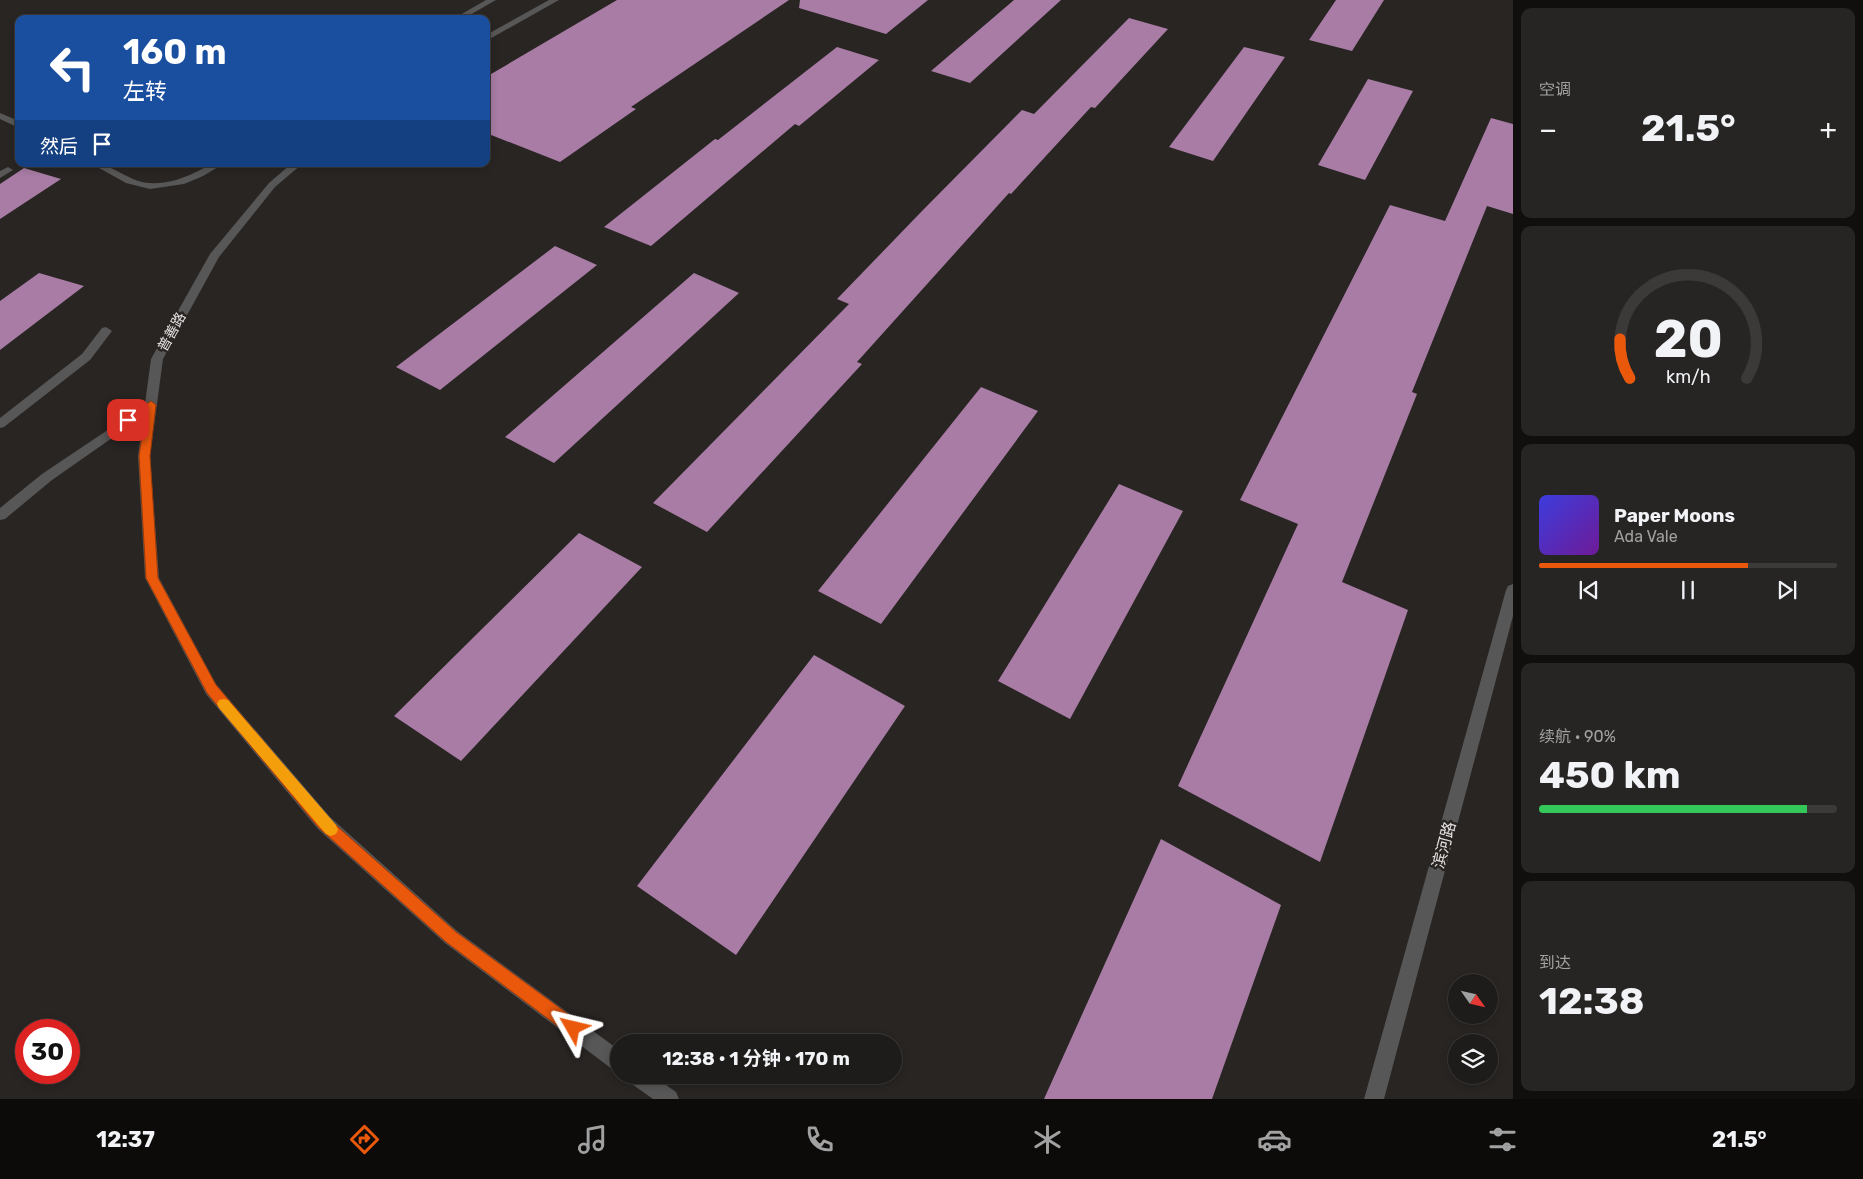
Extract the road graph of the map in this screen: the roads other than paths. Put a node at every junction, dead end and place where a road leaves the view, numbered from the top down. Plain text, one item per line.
1 (492, 0) edge
2 (555, 0) edge
3 (464, 15) edge
4 (490, 37) edge
5 (0, 116) edge
6 (15, 123) edge
7 (103, 167) edge
8 (213, 167) edge
9 (293, 167) edge
10 (106, 331) dead end
11 (151, 405) junction
12 (0, 424) edge
13 (0, 515) edge
14 (1513, 590) edge
15 (610, 1055) edge
16 (648, 1084) edge
17 (669, 1099) edge
18 (1374, 1099) edge

1 - 3 street
2 - 4 street
5 - 6 street
7 - 8 street
9 - 11 street, 普善路
10 - 12 lane
11 - 13 street
11 - 15 street, 普善路
14 - 18 street, 滨河路
16 - 17 street

